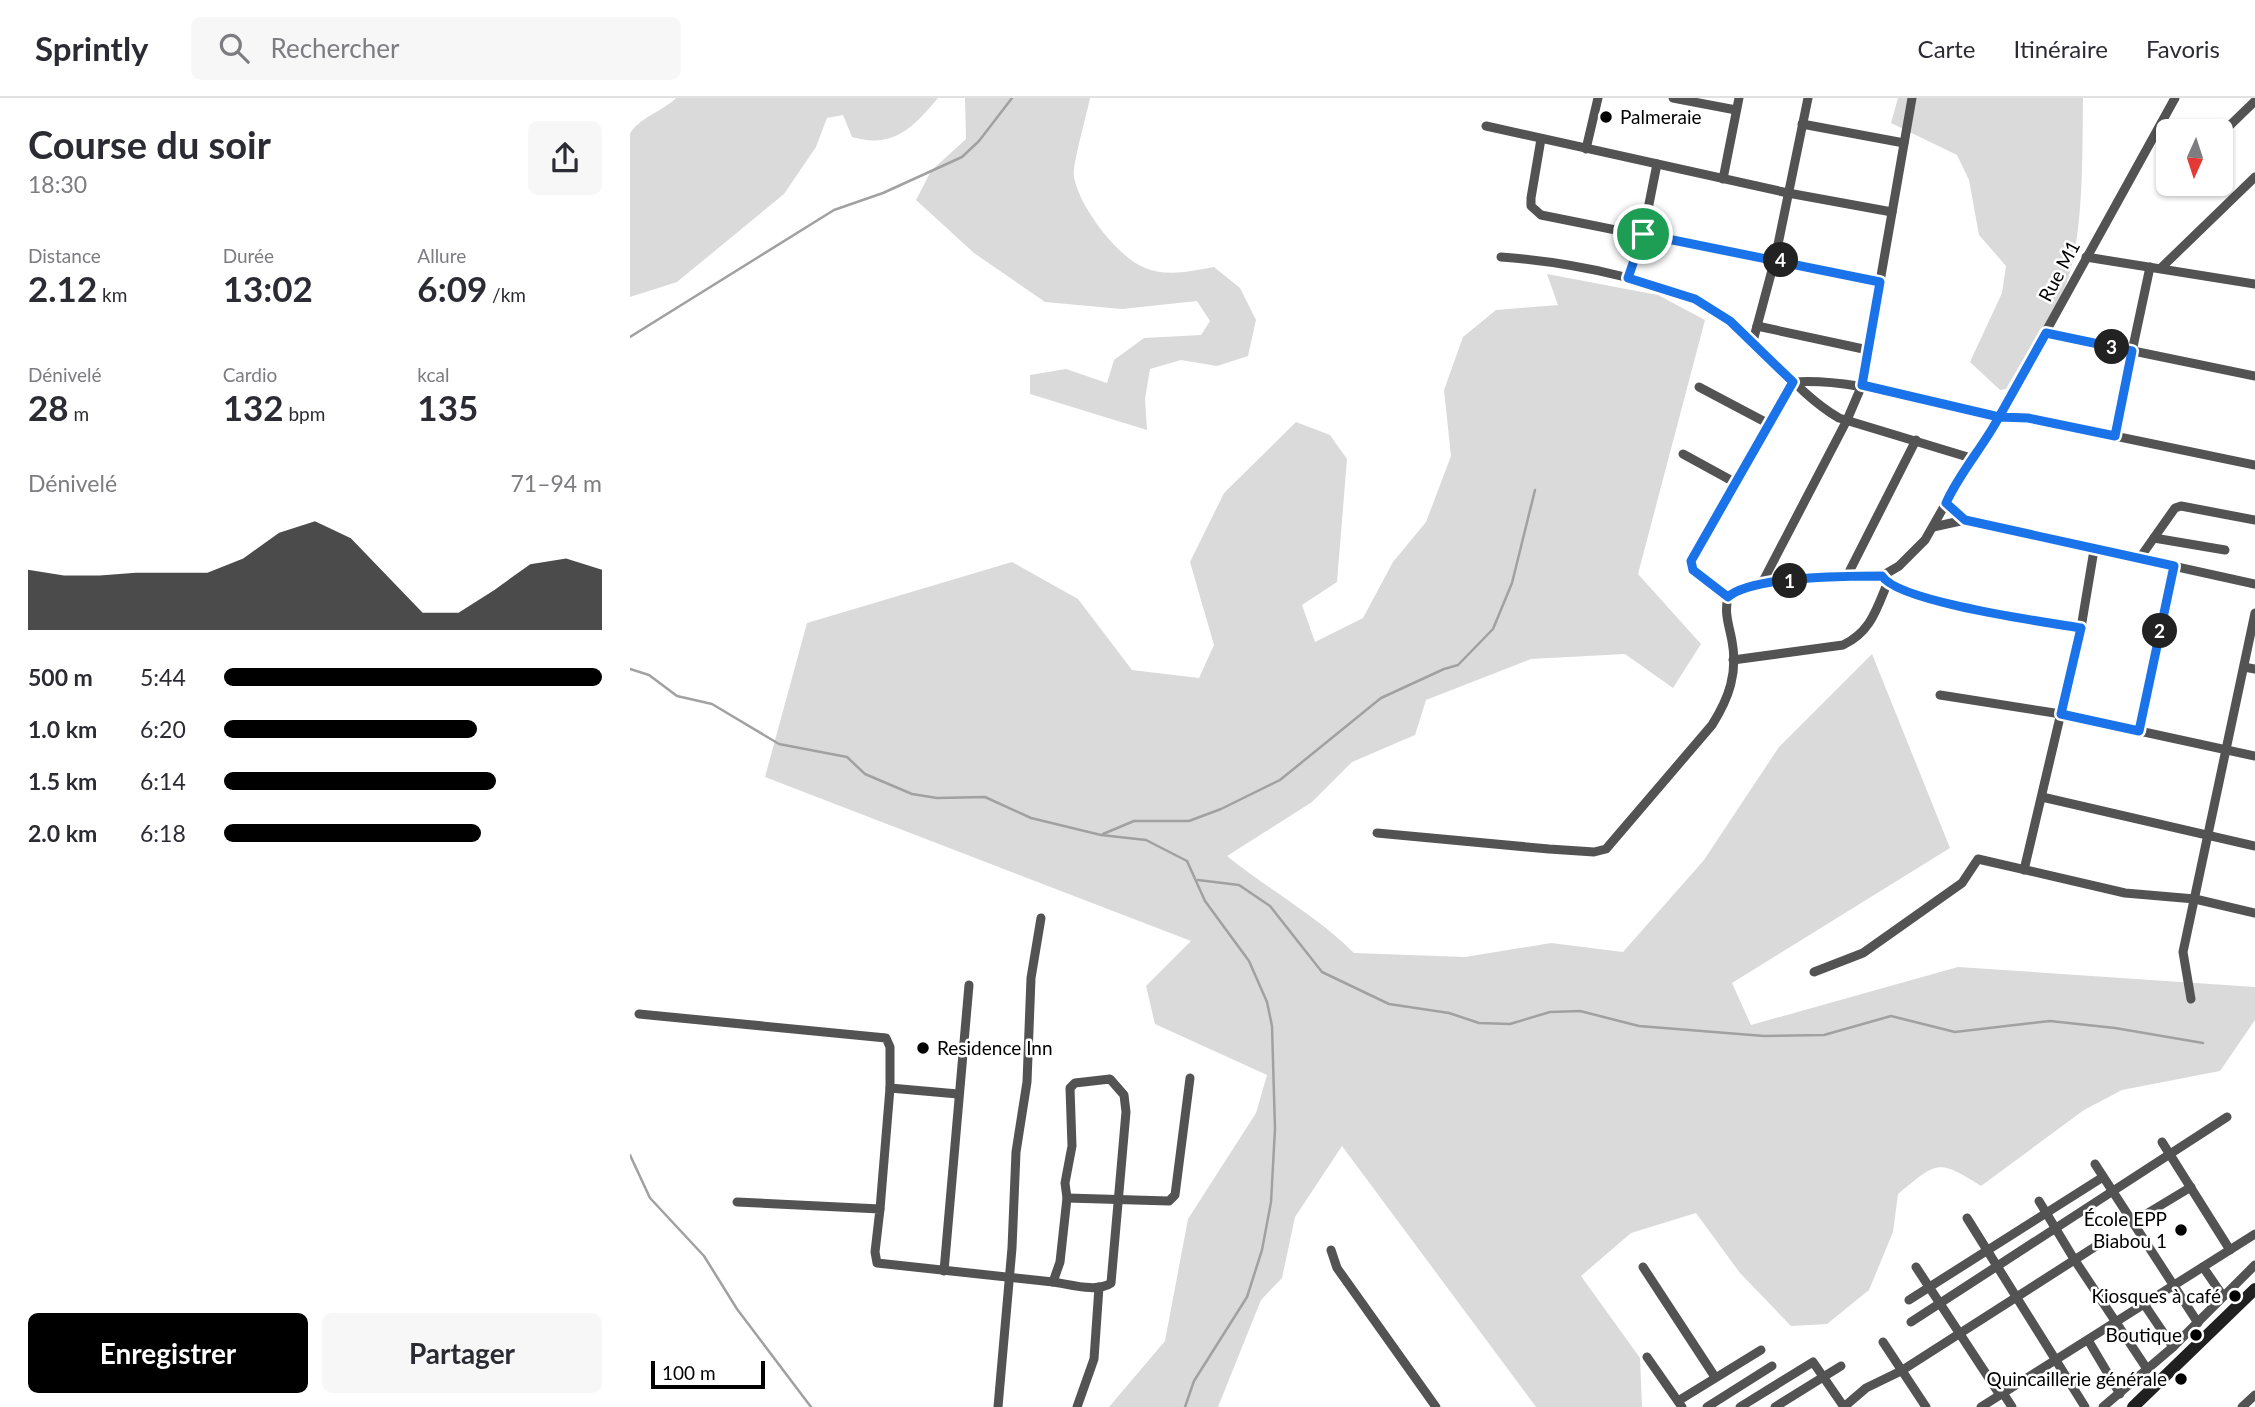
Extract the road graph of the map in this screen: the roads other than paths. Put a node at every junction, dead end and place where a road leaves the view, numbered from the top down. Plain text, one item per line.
1 (1598, 98) edge
2 (1673, 98) edge
3 (1739, 98) edge
4 (1808, 98) edge
5 (1912, 98) edge
6 (2175, 98) edge
7 (2255, 101) edge
8 (1736, 110) junction
9 (2233, 122) edge
10 (1802, 124) junction
11 (1486, 126) dead end
12 (1541, 138) junction
13 (1904, 143) junction
14 (1586, 149) junction
15 (1657, 164) junction
16 (2255, 177) edge
17 (1723, 179) junction
18 (1788, 193) junction
19 (1892, 212) junction
20 (1643, 234) junction
21 (1501, 257) dead end
22 (2085, 257) junction
23 (1775, 259) junction
24 (2150, 267) junction
25 (2162, 267) junction
26 (1628, 278) junction
27 (1880, 282) junction
28 (2255, 284) edge
29 (1757, 326) junction
30 (2046, 333) junction
31 (1753, 341) junction
32 (1868, 350) junction
33 (2132, 351) junction
34 (2255, 376) edge
35 (1793, 382) junction
36 (1862, 385) junction
37 (1699, 387) dead end
38 (1999, 417) junction
39 (1847, 420) junction
40 (1769, 424) junction
41 (2115, 436) junction
42 (1916, 440) junction
43 (1683, 454) dead end
44 (1971, 458) junction
45 (2255, 465) edge
46 (1736, 483) junction
47 (1946, 503) junction
48 (1965, 520) junction
49 (2255, 520) edge
50 (1933, 527) junction
51 (2154, 538) junction
52 (2094, 550) junction
53 (2225, 550) dead end
54 (2139, 559) junction
55 (2174, 566) junction
56 (1847, 576) junction
57 (1884, 580) junction
58 (2255, 584) edge
59 (1761, 585) junction
60 (1728, 597) junction
61 (2255, 612) edge
62 (2081, 628) junction
63 (1733, 660) junction
64 (2244, 667) junction
65 (2255, 669) edge
66 (1940, 695) dead end
67 (2061, 714) junction
68 (2139, 731) junction
69 (2226, 750) junction
70 (2255, 756) edge
71 (2042, 797) junction
72 (1377, 832) dead end
73 (2208, 837) junction
74 (2255, 846) edge
75 (2024, 870) junction
76 (2195, 899) junction
77 (2255, 912) edge
78 (1041, 918) dead end
79 (1814, 972) dead end
80 (969, 985) dead end
81 (2191, 999) dead end
82 (639, 1014) dead end
83 (1190, 1078) dead end
84 (890, 1088) junction
85 (958, 1094) junction
86 (2227, 1117) dead end
87 (2162, 1142) dead end
88 (2169, 1154) junction
89 (2095, 1164) dead end
90 (2103, 1177) junction
91 (2191, 1187) junction
92 (2112, 1192) junction
93 (1067, 1198) junction
94 (1118, 1198) junction
95 (2039, 1201) dead end
96 (737, 1202) dead end
97 (880, 1209) junction
98 (2045, 1212) junction
99 (1967, 1218) dead end
100 (2133, 1222) junction
101 (2055, 1227) junction
102 (2255, 1234) edge
103 (2104, 1241) dead end
104 (1988, 1249) junction
105 (2230, 1250) junction
106 (1331, 1251) dead end
107 (2074, 1259) junction
108 (1998, 1265) junction
109 (2255, 1265) edge
110 (1643, 1267) dead end
111 (1916, 1267) dead end
112 (2203, 1267) junction
113 (944, 1271) junction
114 (1010, 1276) junction
115 (1053, 1282) junction
116 (2174, 1285) junction
117 (1099, 1287) junction
118 (1930, 1288) junction
119 (2255, 1290) edge
120 (2017, 1296) junction
121 (2223, 1296) junction
122 (1909, 1300) dead end
123 (1940, 1303) junction
124 (2144, 1304) junction
125 (1911, 1322) dead end
126 (2116, 1322) junction
127 (2197, 1323) junction
128 (1960, 1334) junction
129 (2088, 1340) junction
130 (1883, 1342) dead end
131 (2173, 1347) junction
132 (1762, 1350) dead end
133 (1647, 1357) dead end
134 (2057, 1359) junction
135 (1772, 1366) dead end
136 (1841, 1366) dead end
137 (2147, 1369) junction
138 (1901, 1371) junction
139 (1824, 1376) junction
140 (1715, 1377) junction
141 (2001, 1394) junction
142 (2120, 1394) junction
143 (2255, 1395) edge
144 (1680, 1404) edge
145 (998, 1407) edge
146 (1077, 1407) edge
147 (1436, 1407) edge
148 (1707, 1407) edge
149 (1740, 1407) edge
150 (1775, 1407) edge
151 (1844, 1407) edge
152 (1926, 1407) edge
153 (1981, 1407) edge
154 (2012, 1407) edge
155 (2085, 1407) edge
156 (2103, 1407) edge
157 (2133, 1407) edge
158 (2242, 1407) edge

1 - 14 street
2 - 8 street
3 - 8 street
4 - 10 street
5 - 13 street
6 - 22 street, Rue M1
7 - 9 street
8 - 17 street
10 - 13 street
10 - 18 street
11 - 12 street
12 - 14 street
12 - 20 street
13 - 19 street
14 - 15 street
15 - 17 street
15 - 20 street
16 - 25 street
17 - 18 street
18 - 19 street
18 - 23 street
19 - 27 street
20 - 23 street
20 - 26 street
21 - 26 street
22 - 24 street
22 - 30 street, Rue M1
23 - 27 street
23 - 29 street
24 - 25 street
24 - 33 street
25 - 28 street
26 - 31 street
27 - 32 street
29 - 31 street
29 - 32 street
30 - 33 street
30 - 38 street, Rue M1
31 - 35 street
32 - 36 street
33 - 34 street
33 - 41 street
35 - 36 street
35 - 39 street
35 - 40 street
36 - 38 street
36 - 39 street
37 - 40 street
38 - 41 street
38 - 44 street, Rue M1
39 - 42 street
39 - 59 street
40 - 46 street
41 - 45 street
42 - 44 street
42 - 56 street
43 - 46 street
44 - 47 street, Rue M1
46 - 60 street
47 - 48 street
47 - 50 street, Rue M1
48 - 50 street
48 - 52 street
49 - 51 street
50 - 57 street, Rue M1
51 - 53 street
51 - 54 street
52 - 54 street
52 - 62 street
54 - 55 street
55 - 58 street
55 - 68 street
56 - 57 street
56 - 59 street
57 - 62 street
57 - 63 street
59 - 60 street
60 - 63 street
61 - 64 street
62 - 67 street
63 - 72 street
64 - 65 street
64 - 69 street
66 - 67 street
67 - 68 street
67 - 71 street
68 - 69 street
69 - 70 street
69 - 73 street
71 - 73 street
71 - 75 street
73 - 74 street
73 - 76 street
75 - 76 street
75 - 79 street
76 - 77 street
76 - 81 street
78 - 114 street
80 - 85 street
82 - 84 street
83 - 94 street
84 - 85 street
84 - 97 street
85 - 113 street
86 - 88 street
87 - 88 street
88 - 91 street
88 - 92 street
89 - 90 street
90 - 92 street
90 - 98 street
91 - 100 street
91 - 105 street
92 - 100 street
92 - 101 street
93 - 94 street
93 - 94 street
93 - 115 street
94 - 117 street
95 - 98 street
96 - 97 street
97 - 113 street
98 - 101 street
98 - 104 street
99 - 104 street
100 - 116 street
101 - 107 street
101 - 108 street
102 - 105 street
103 - 107 street
104 - 108 street
104 - 118 street
105 - 112 street
106 - 147 street
107 - 120 street
107 - 126 street
108 - 120 street
108 - 123 street
109 - 121 street
110 - 140 street
111 - 118 street
112 - 116 street
112 - 121 street
113 - 114 street
114 - 115 street
114 - 145 street
115 - 117 street
116 - 124 street
116 - 127 street
117 - 146 street
118 - 122 street
118 - 123 street
119 - 157 main road
120 - 128 street
120 - 134 street
121 - 127 street
123 - 125 street
123 - 128 street
124 - 126 street
124 - 131 street
126 - 129 street
126 - 137 street
127 - 131 street
128 - 138 street
128 - 141 street
129 - 134 street
129 - 142 street
130 - 138 street
131 - 137 street
132 - 140 street
133 - 144 street
134 - 141 street
134 - 155 street
135 - 148 street
136 - 139 street
137 - 142 street
138 - 151 street
138 - 152 street
139 - 149 street
139 - 150 street
139 - 151 street
140 - 144 street
141 - 153 street
141 - 154 street
142 - 156 street
143 - 158 street

